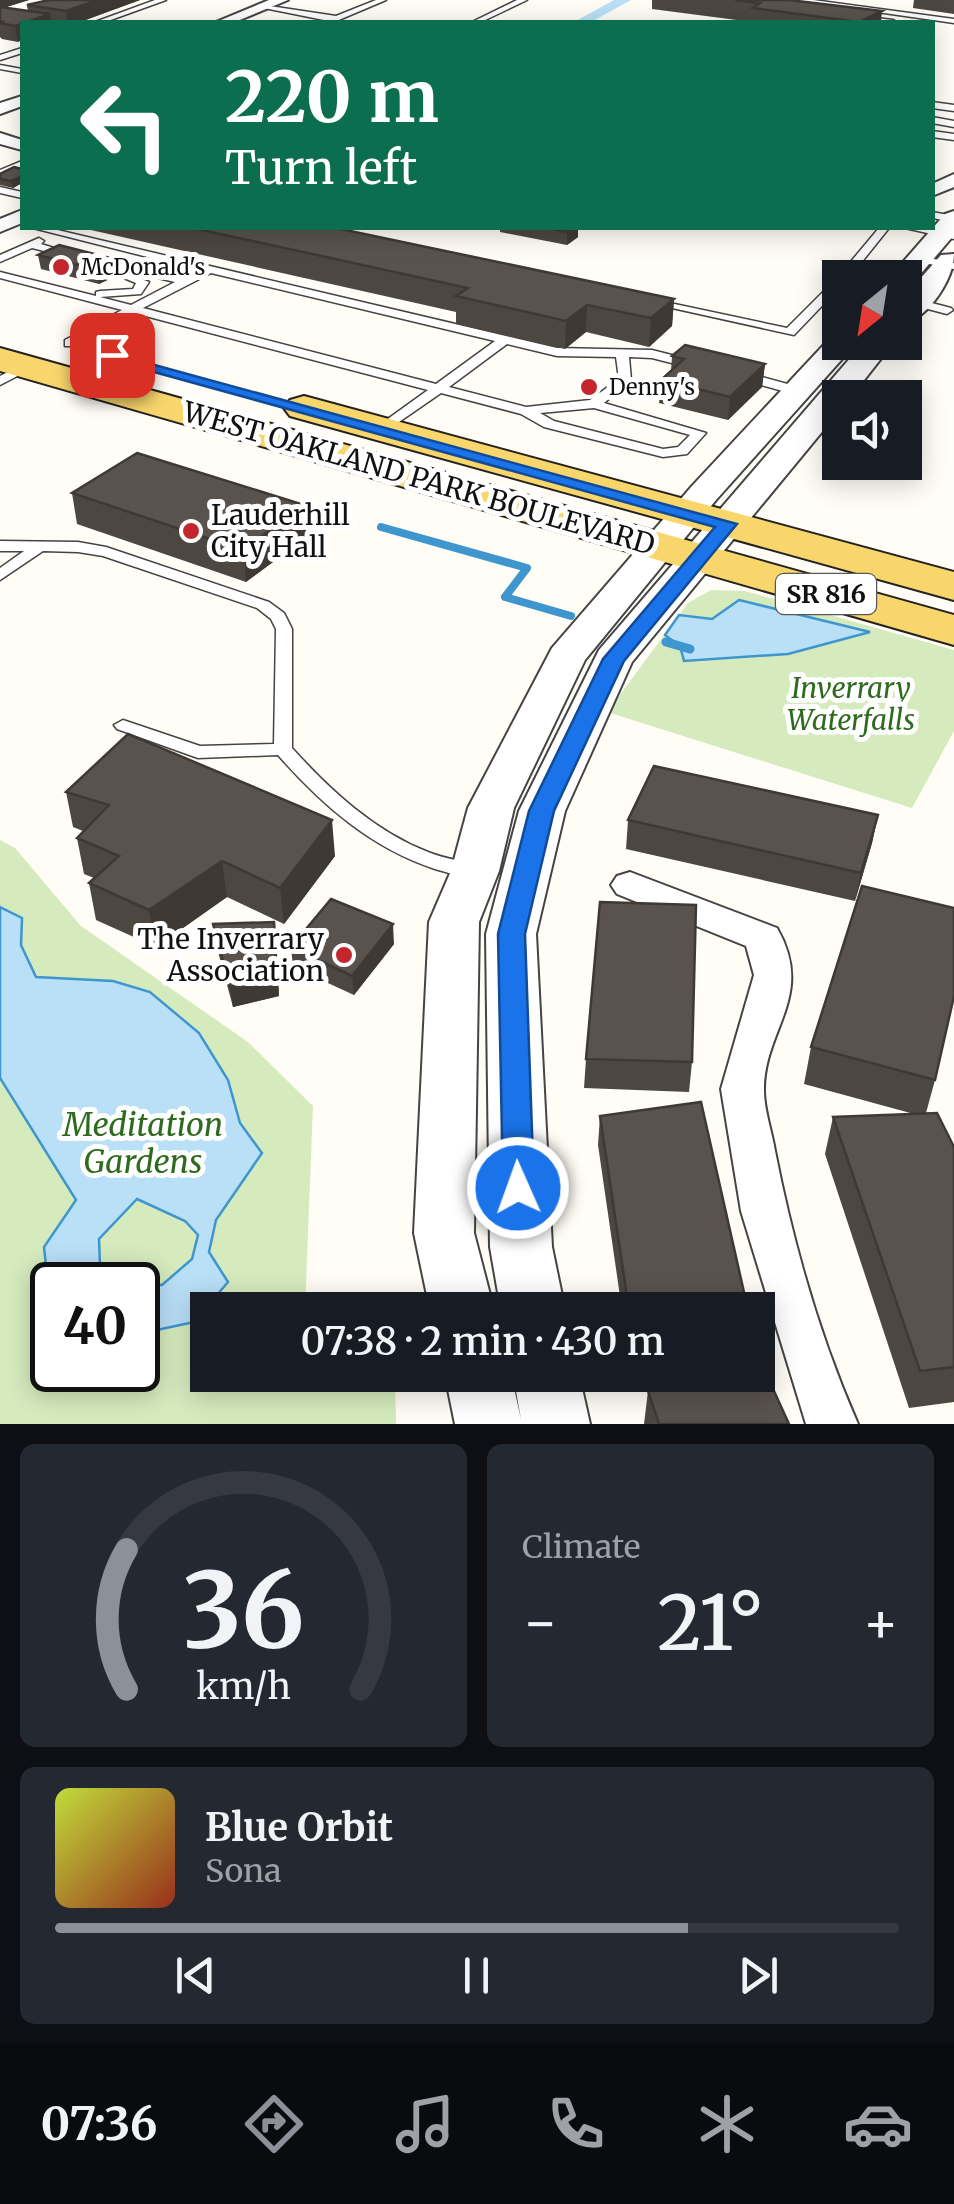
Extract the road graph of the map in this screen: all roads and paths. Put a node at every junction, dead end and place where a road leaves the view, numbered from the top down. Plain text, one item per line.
1 (162, 0) edge
2 (280, 0) edge
3 (382, 0) edge
4 (523, 0) edge
5 (798, 0) edge
6 (872, 0) edge
7 (903, 4) dead end
8 (263, 7) junction
9 (780, 8) edge
10 (863, 9) junction
11 (354, 12) junction
12 (105, 20) edge
13 (229, 20) edge
14 (328, 20) edge
15 (335, 20) edge
16 (480, 20) edge
17 (877, 20) edge
18 (954, 21) edge
19 (48, 230) edge
20 (882, 230) edge
21 (917, 230) edge
22 (58, 232) junction
23 (949, 239) edge
24 (30, 245) junction
25 (56, 251) junction
26 (0, 258) edge
27 (857, 260) edge
28 (211, 268) junction
29 (922, 273) edge
30 (922, 273) edge
31 (0, 275) edge
32 (185, 282) junction
33 (74, 294) junction
34 (922, 297) edge
35 (822, 299) edge
36 (642, 300) edge
37 (132, 310) junction
38 (946, 310) edge
39 (0, 324) edge
40 (506, 340) junction
41 (69, 343) junction
42 (622, 353) junction
43 (825, 360) edge
44 (862, 360) edge
45 (707, 368) edge
46 (9, 369) edge
47 (726, 372) edge
48 (438, 389) junction
49 (797, 391) junction
50 (526, 411) junction
51 (589, 417) junction
52 (607, 425) junction
53 (383, 429) junction
54 (634, 432) junction
55 (692, 535) junction
56 (0, 546) edge
57 (38, 548) junction
58 (0, 575) edge
59 (954, 586) edge
60 (954, 630) edge
61 (124, 725) dead end
62 (283, 748) junction
63 (475, 871) junction
64 (630, 885) dead end
65 (511, 934) junction
66 (458, 1292) edge
67 (529, 1292) edge
68 (482, 1392) edge
69 (549, 1392) edge
70 (489, 1424) edge
71 (556, 1424) edge
72 (832, 1424) edge

1 - 12 lane
2 - 8 street
2 - 11 lane
3 - 11 lane
4 - 16 lane
5 - 10 lane
6 - 7 lane
6 - 10 lane
8 - 13 street
8 - 14 lane
9 - 17 lane
10 - 18 lane
11 - 15 lane
19 - 22 lane
20 - 27 lane
21 - 23 lane
22 - 24 lane
22 - 28 lane
23 - 29 street
23 - 30 street
24 - 25 lane
24 - 26 lane
25 - 32 lane
25 - 33 lane
28 - 32 lane
28 - 40 lane
31 - 33 lane
32 - 37 lane
33 - 37 lane
34 - 38 lane
35 - 36 lane
37 - 41 lane
37 - 48 lane
39 - 41 main road, WEST OAKLAND PARK BOULEVARD / SR 816
40 - 42 lane
40 - 48 lane
41 - 53 main road, WEST OAKLAND PARK BOULEVARD / SR 816
42 - 45 lane
42 - 51 lane
43 - 49 street
44 - 55 street
46 - 55 main road, WEST OAKLAND PARK BOULEVARD / SR 816
47 - 49 lane
48 - 50 lane
48 - 53 lane
49 - 55 street
50 - 51 lane
50 - 51 lane
51 - 52 lane
51 - 52 lane
52 - 54 lane
52 - 54 lane
53 - 55 main road, WEST OAKLAND PARK BOULEVARD / SR 816
54 - 54 lane
55 - 59 main road, WEST OAKLAND PARK BOULEVARD / SR 816
55 - 60 main road, WEST OAKLAND PARK BOULEVARD / SR 816
55 - 63 street
55 - 65 street
56 - 57 lane
57 - 58 lane
57 - 62 lane
61 - 62 lane
62 - 63 lane
63 - 65 street
63 - 66 street
64 - 72 street
65 - 67 street
68 - 70 street
69 - 71 street

